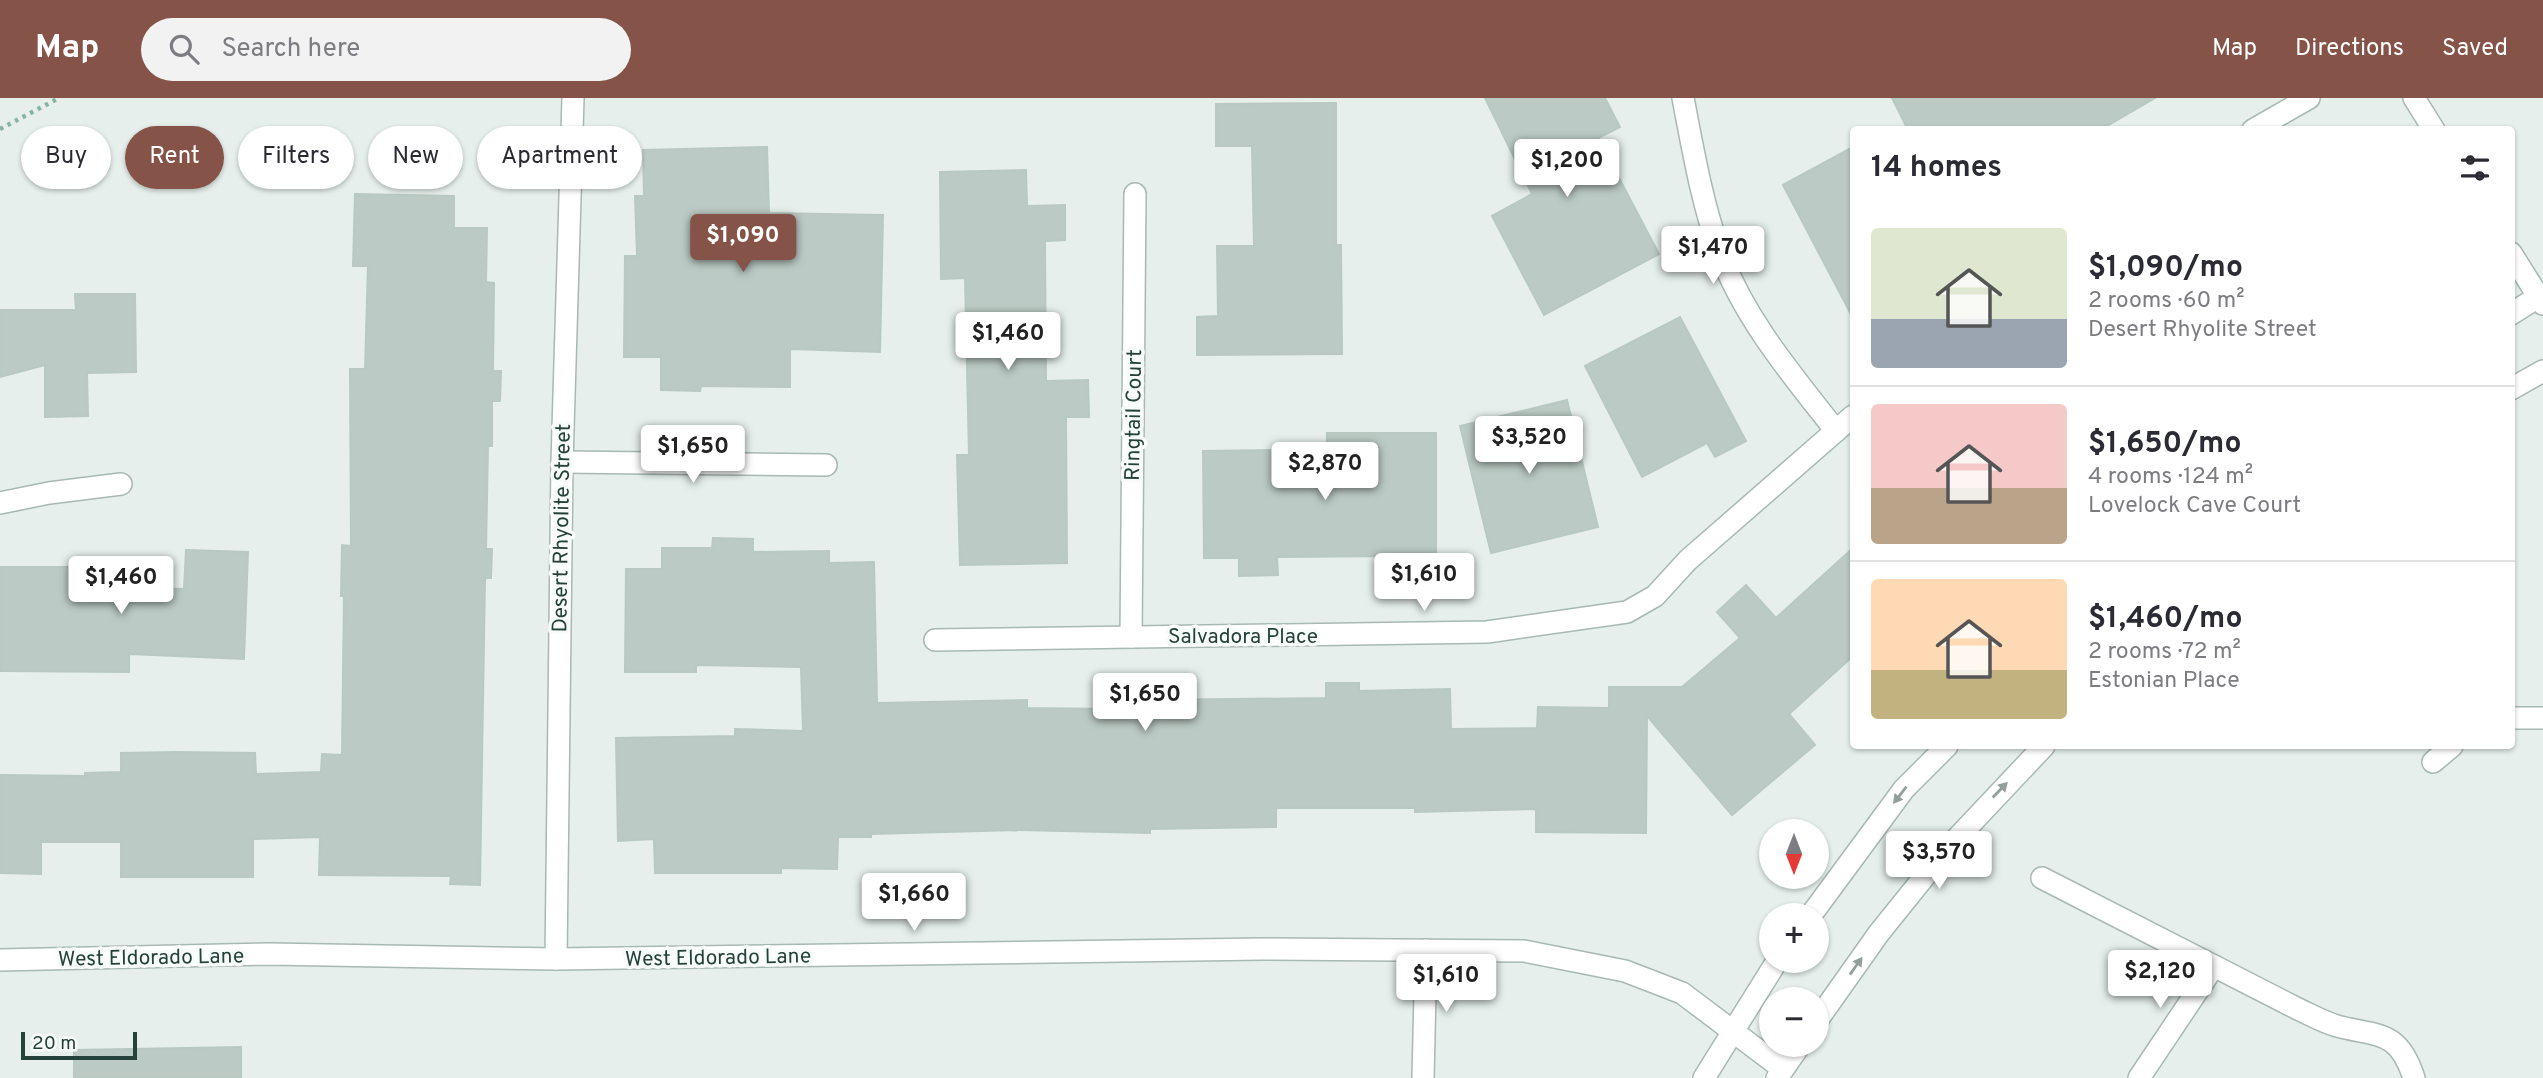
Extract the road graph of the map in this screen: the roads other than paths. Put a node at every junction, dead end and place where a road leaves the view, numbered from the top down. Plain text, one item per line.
1 (573, 98) edge
2 (1683, 98) edge
3 (2309, 98) edge
4 (2414, 98) edge
5 (2260, 126) edge
6 (2432, 126) edge
7 (1135, 194) dead end
8 (2515, 259) edge
9 (2541, 298) edge
10 (2515, 312) edge
11 (2543, 371) edge
12 (2515, 387) edge
13 (1850, 419) edge
14 (1836, 431) junction
15 (562, 462) junction
16 (825, 465) dead end
17 (121, 484) dead end
18 (0, 503) edge
19 (1131, 637) junction
20 (935, 640) dead end
21 (2515, 718) edge
22 (2543, 718) edge
23 (1944, 749) edge
24 (2041, 749) edge
25 (2448, 749) edge
26 (2433, 762) dead end
27 (2042, 878) dead end
28 (1820, 903) edge
29 (1426, 950) junction
30 (556, 959) junction
31 (0, 960) edge
32 (2214, 966) junction
33 (1769, 973) edge
34 (1829, 1004) edge
35 (1732, 1029) junction
36 (1791, 1057) edge
37 (2411, 1069) edge
38 (1780, 1073) edge
39 (1423, 1078) edge
40 (1704, 1078) edge
41 (2139, 1078) edge

1 - 15 street, Desert Rhyolite Street
2 - 14 street
3 - 5 street
4 - 6 street
7 - 19 street, Ringtail Court
8 - 9 street
9 - 10 street
11 - 12 street
13 - 14 street, Salvadora Place
14 - 19 street, Salvadora Place
15 - 16 street
15 - 30 street, Desert Rhyolite Street
17 - 18 street
19 - 20 street, Salvadora Place
21 - 22 street
23 -> 28 street
34 -> 24 street
25 - 26 street
27 - 32 street
29 - 30 street, West Eldorado Lane
29 - 35 street, West Eldorado Lane
29 - 39 street
30 - 31 street, West Eldorado Lane
32 - 37 street
32 - 41 street
33 - 35 street
35 - 38 street, West Eldorado Lane
35 - 40 street
36 - 38 street

